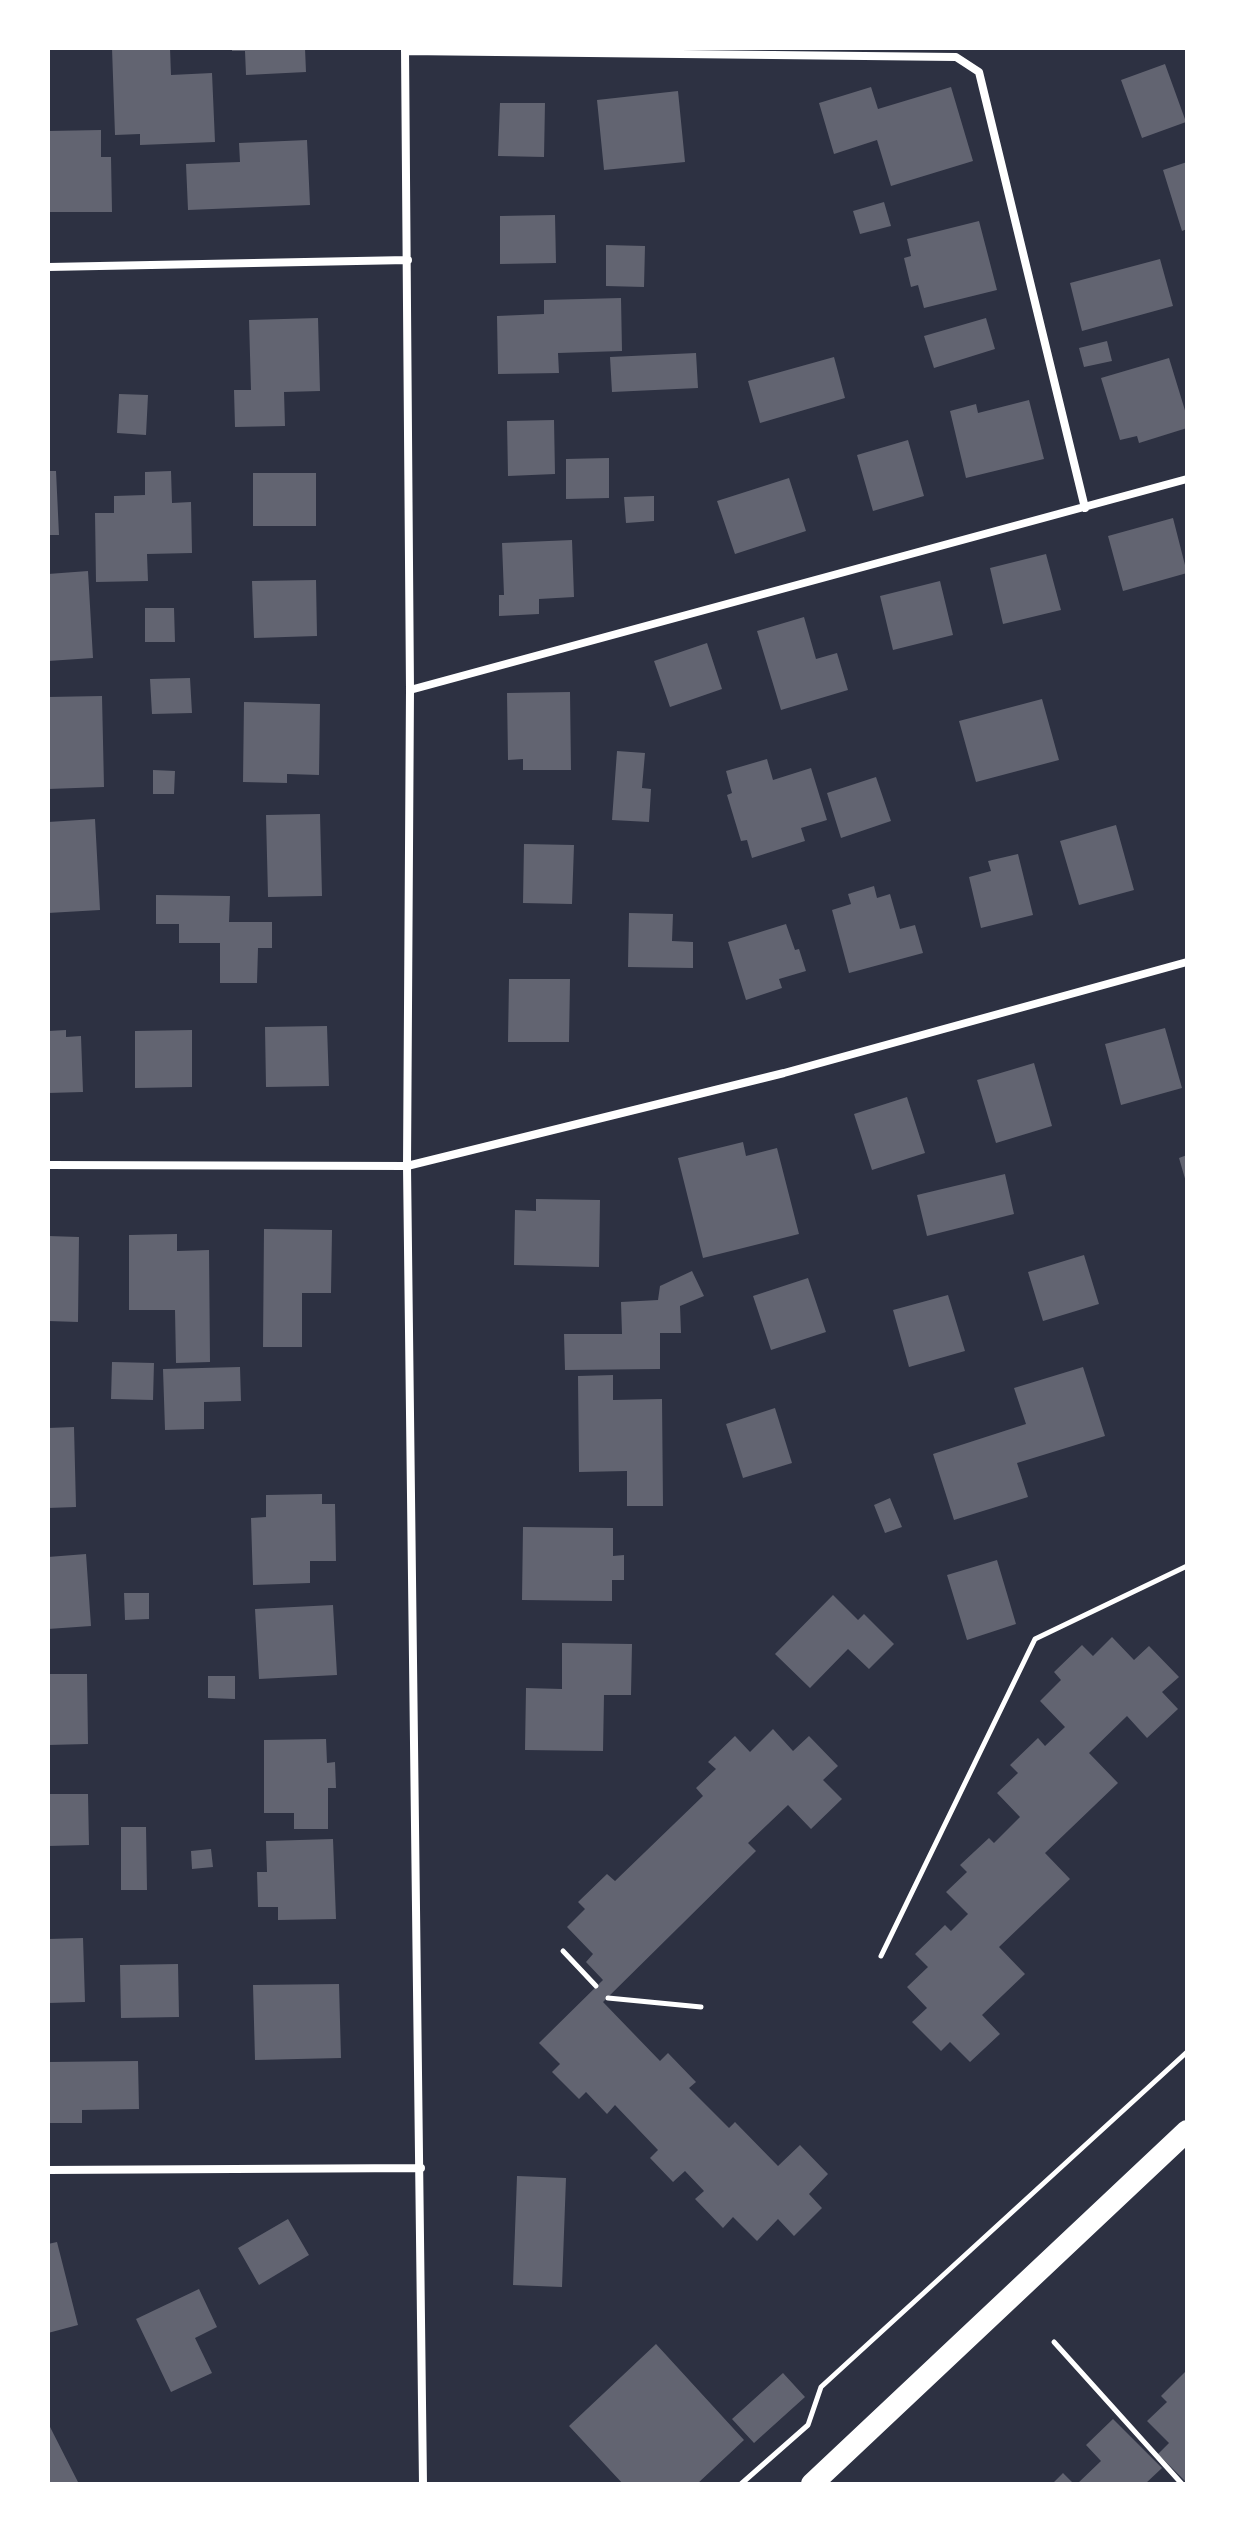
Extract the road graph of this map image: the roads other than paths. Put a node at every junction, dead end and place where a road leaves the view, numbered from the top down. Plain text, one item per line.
1 (405, 49) edge
2 (408, 260) junction
3 (48, 267) edge
4 (1187, 479) edge
5 (1085, 508) junction
6 (410, 690) junction
7 (1187, 962) edge
8 (48, 1165) edge
9 (407, 1166) junction
10 (1187, 2131) edge
11 (421, 2168) junction
12 (48, 2170) edge
13 (423, 2484) edge
14 (812, 2484) edge

1 - 2 street
1 - 5 street
2 - 3 street
2 - 6 street
4 - 5 street
5 - 6 street
6 - 9 street
7 - 9 street
8 - 9 street
9 - 11 street
10 - 14 highway
11 - 12 street
11 - 13 street

